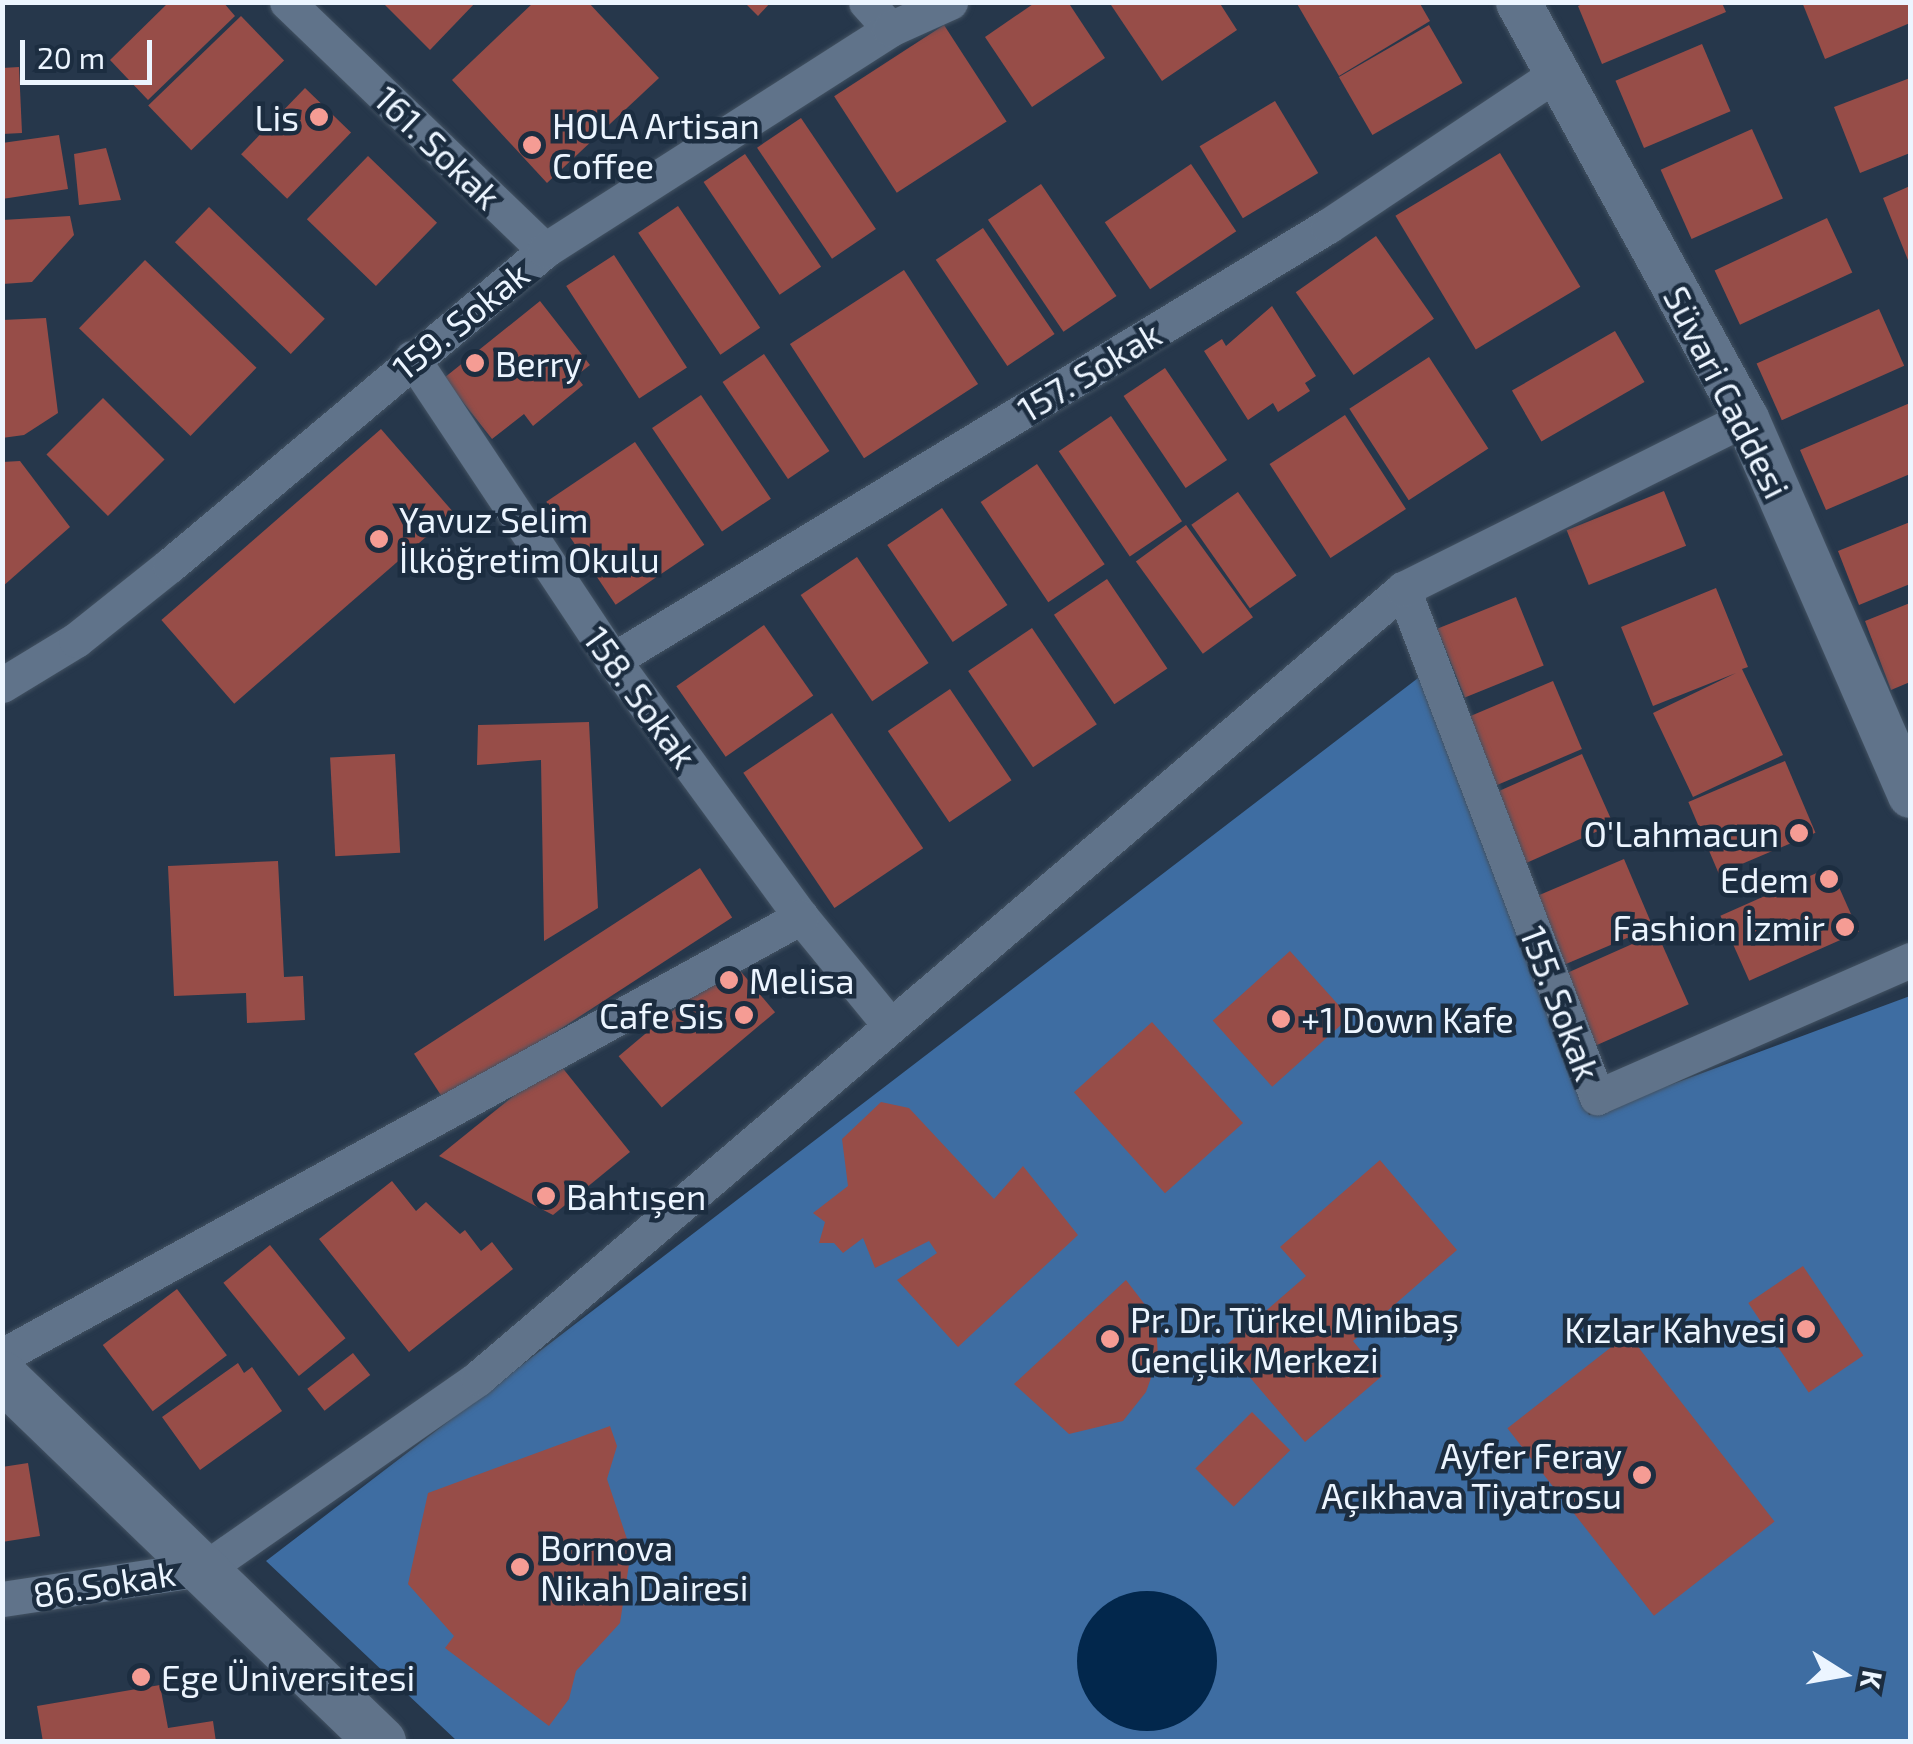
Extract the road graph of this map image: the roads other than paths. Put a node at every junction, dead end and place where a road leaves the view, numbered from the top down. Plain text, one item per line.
1 (287, 2) edge
2 (866, 2) edge
3 (950, 2) edge
4 (1518, 2) edge
5 (890, 29) junction
6 (1559, 72) junction
7 (545, 250) junction
8 (412, 358) junction
9 (1746, 418) junction
10 (1403, 589) junction
11 (613, 660) junction
12 (2, 685) edge
13 (1910, 795) edge
14 (801, 917) junction
15 (1910, 960) edge
16 (889, 1024) junction
17 (2, 1356) edge
18 (2, 1376) edge
19 (206, 1568) junction
20 (2, 1599) edge
21 (381, 1742) edge

1 - 7 street, 161. Sokak
2 - 5 street
3 - 5 street, 159. Sokak
4 - 6 street, Süvari Caddesi
5 - 7 street, 159. Sokak
6 - 9 street, Süvari Caddesi
6 - 11 street, 157. Sokak
7 - 8 street, 159. Sokak
8 - 11 street, 158. Sokak
8 - 12 street, 159. Sokak
9 - 10 street
9 - 13 street, Süvari Caddesi
10 - 15 street, 155. Sokak
10 - 16 street
11 - 14 street, 158. Sokak
14 - 16 street, 158. Sokak
14 - 17 street
16 - 19 street
18 - 19 main road
19 - 20 street, 86.Sokak
19 - 21 main road

